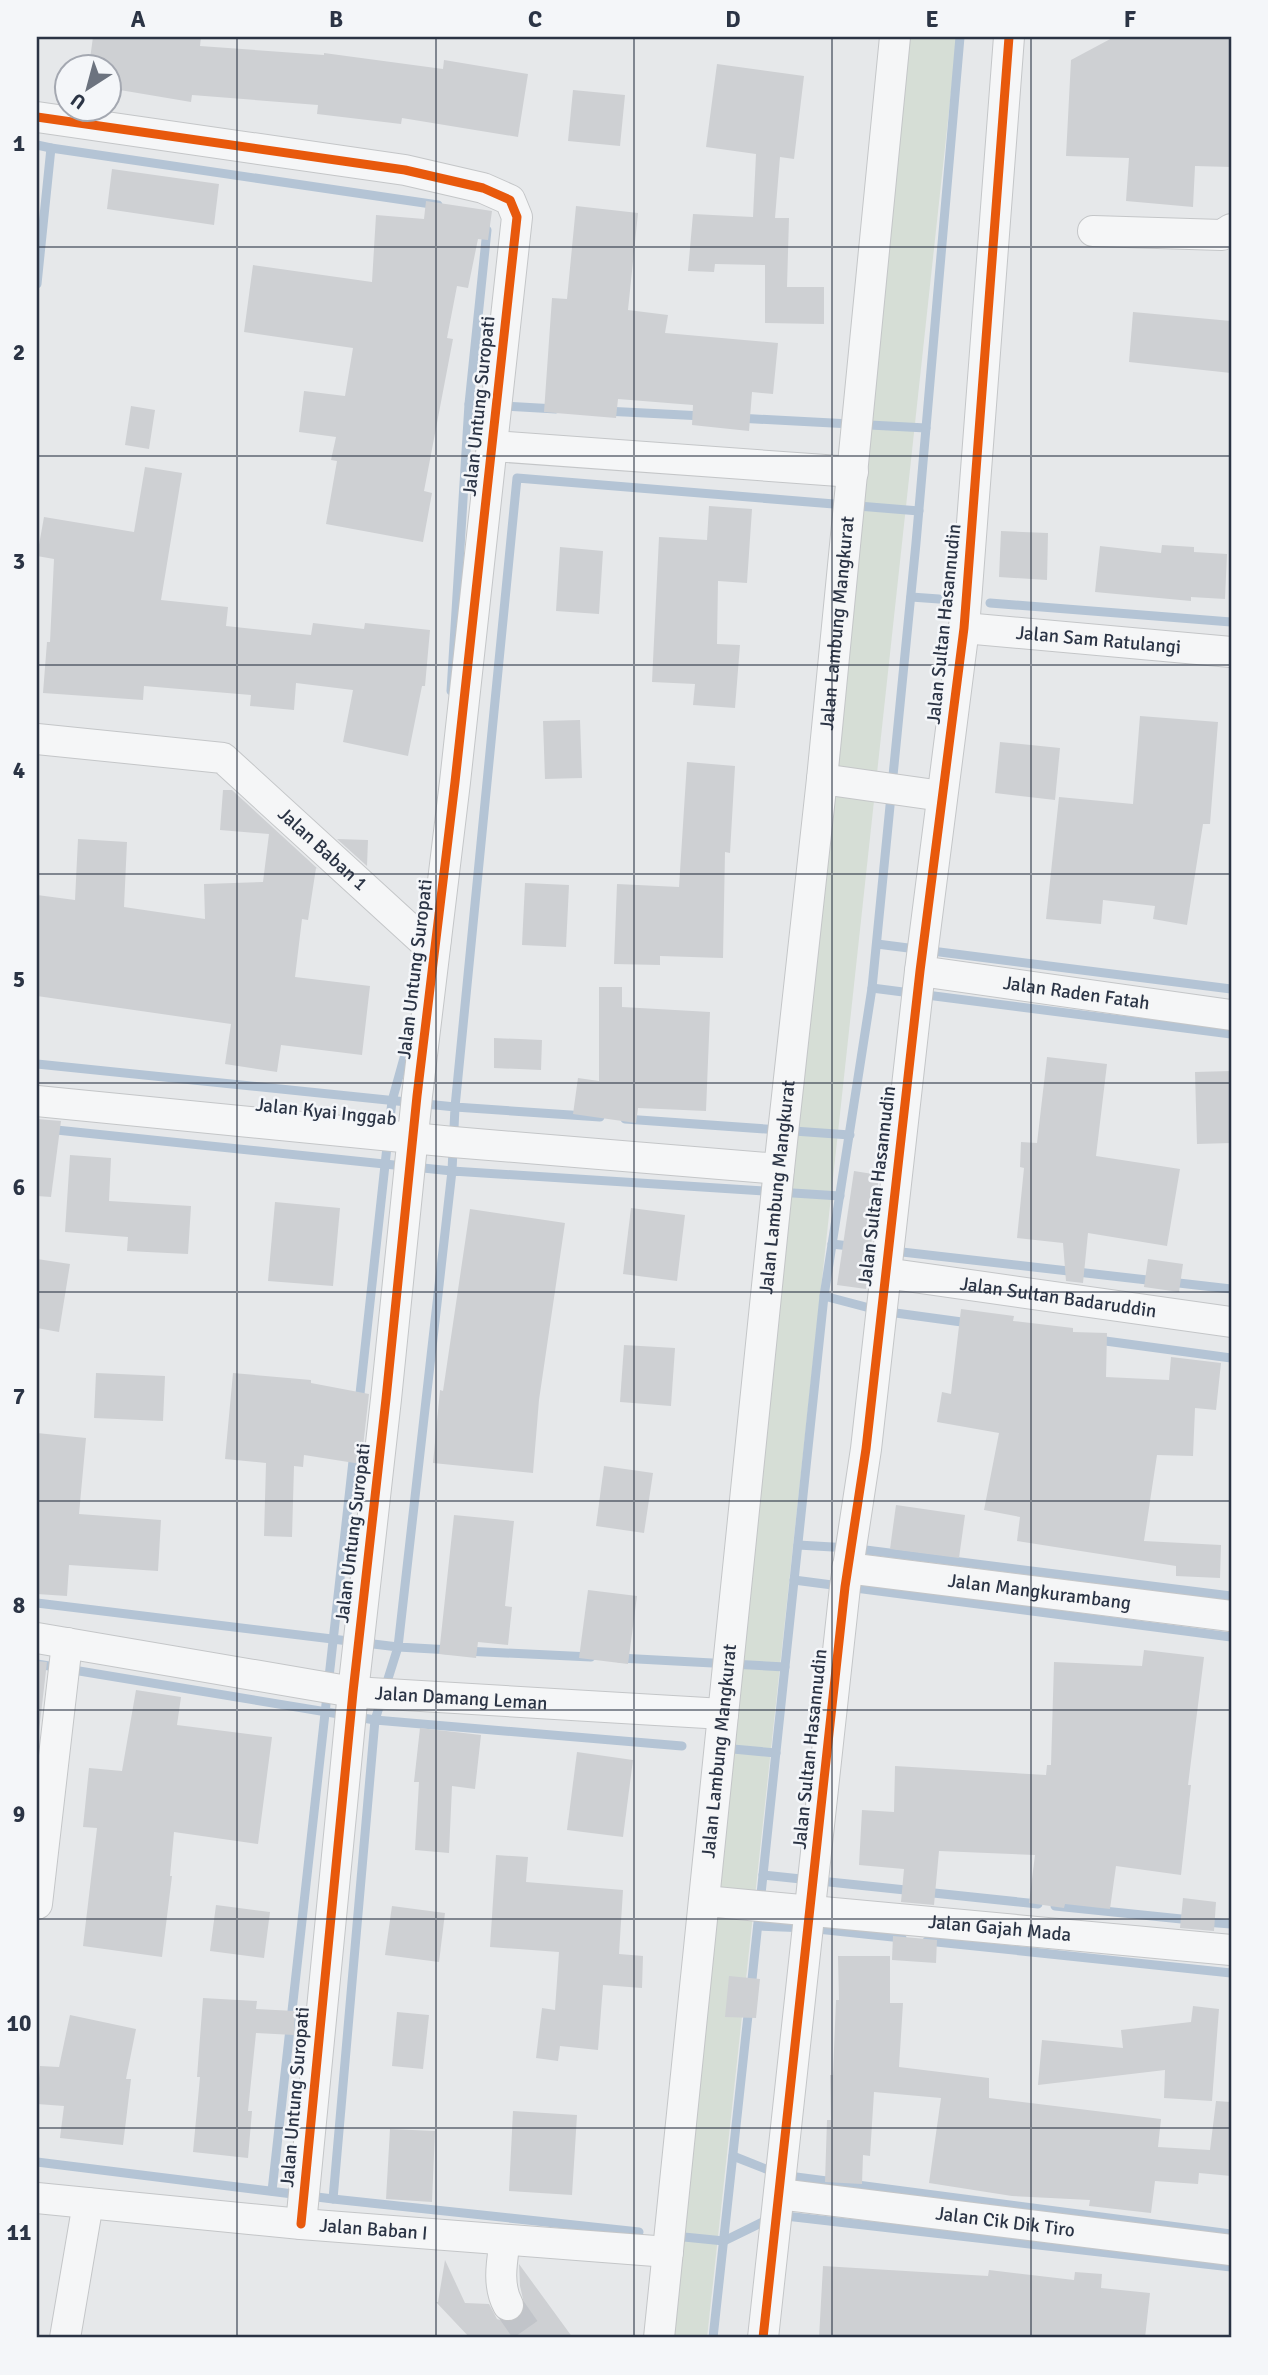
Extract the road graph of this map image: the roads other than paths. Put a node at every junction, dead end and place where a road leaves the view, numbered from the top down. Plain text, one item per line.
1 (895, 37) edge
2 (1009, 37) edge
3 (37, 117) edge
4 (1231, 229) edge
5 (1093, 231) dead end
6 (493, 446) junction
7 (853, 471) junction
8 (964, 628) junction
9 (1231, 652) edge
10 (37, 739) edge
11 (837, 781) junction
12 (942, 796) junction
13 (434, 951) junction
14 (920, 971) junction
15 (1231, 1015) edge
16 (37, 1101) edge
17 (414, 1138) junction
18 (779, 1169) junction
19 (885, 1273) junction
20 (1231, 1322) edge
21 (847, 1568) junction
22 (1231, 1616) edge
23 (37, 1638) edge
24 (67, 1643) junction
25 (353, 1692) junction
26 (723, 1714) junction
27 (705, 1901) junction
28 (37, 1904) edge
29 (810, 1909) junction
30 (1231, 1950) edge
31 (779, 2194) junction
32 (37, 2197) edge
33 (88, 2203) junction
34 (301, 2224) junction
35 (505, 2240) junction
36 (1231, 2250) edge
37 (668, 2252) junction
38 (508, 2305) tunnel mouth
39 (65, 2338) edge
40 (659, 2338) edge
41 (763, 2338) edge

1 - 7 street, Jalan Lambung Mangkurat
2 - 8 street, Jalan Sultan Hasannudin
3 - 6 street, Jalan Untung Suropati
4 - 5 street
6 - 7 street
6 - 13 street, Jalan Untung Suropati
7 - 11 street, Jalan Lambung Mangkurat
8 - 9 street, Jalan Sam Ratulangi
8 - 12 street, Jalan Sultan Hasannudin
10 - 13 street, Jalan Baban 1
11 - 12 street
11 - 18 street, Jalan Lambung Mangkurat
12 - 14 street, Jalan Sultan Hasannudin
13 - 17 street, Jalan Untung Suropati
14 - 15 street, Jalan Raden Fatah
14 - 19 street, Jalan Sultan Hasannudin
16 - 17 street, Jalan Kyai Inggab
17 - 18 street, Jalan Kyai Inggab
17 - 25 street, Jalan Untung Suropati
18 - 26 street, Jalan Lambung Mangkurat
19 - 20 street, Jalan Sultan Badaruddin
19 - 21 street, Jalan Sultan Hasannudin
21 - 22 street, Jalan Mangkurambang
21 - 29 street, Jalan Sultan Hasannudin
23 - 24 street, Jalan Damang Leman
24 - 25 street, Jalan Damang Leman
24 - 28 street
25 - 26 street, Jalan Damang Leman
25 - 34 street, Jalan Untung Suropati
26 - 27 street, Jalan Lambung Mangkurat
27 - 29 street, Jalan Gajah Mada
27 - 37 street, Jalan Lambung Mangkurat
29 - 30 street, Jalan Gajah Mada
29 - 31 street, Jalan Sultan Hasannudin
31 - 36 street, Jalan Cik Dik Tiro
31 - 41 street, Jalan Sultan Hasannudin
32 - 33 street, Jalan Baban I
33 - 34 street, Jalan Baban I
33 - 39 street
34 - 35 street, Jalan Baban I
35 - 37 street, Jalan Baban I
35 - 38 street
37 - 40 street, Jalan Lambung Mangkurat

